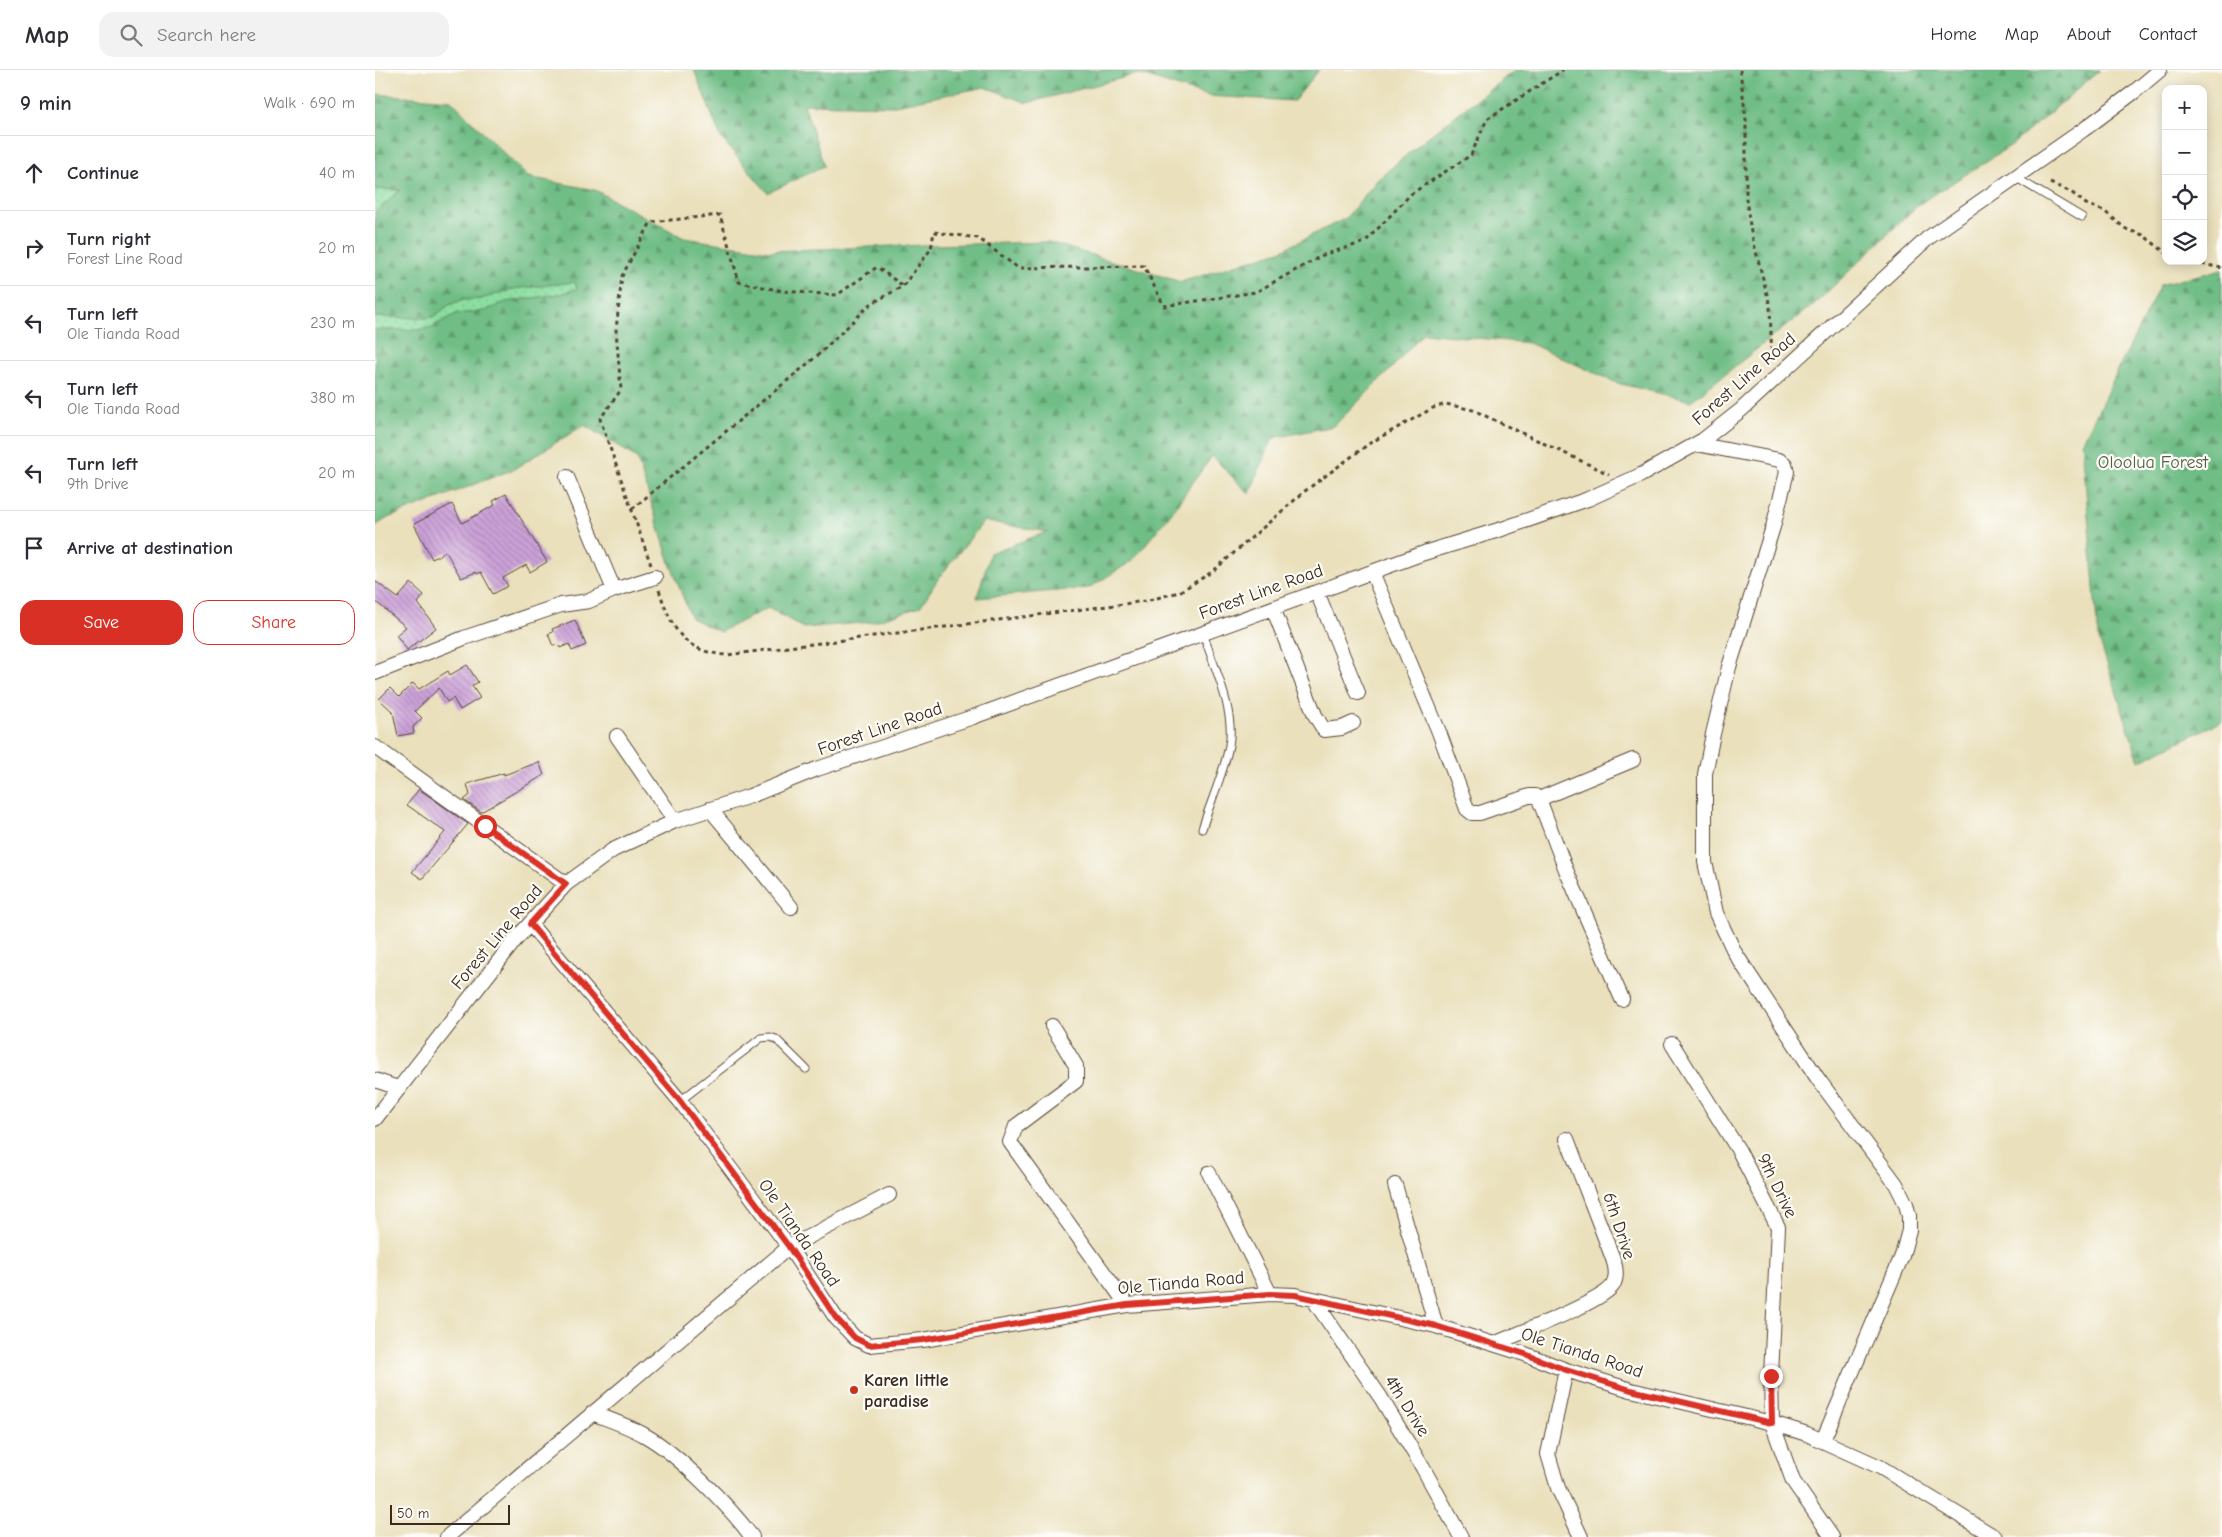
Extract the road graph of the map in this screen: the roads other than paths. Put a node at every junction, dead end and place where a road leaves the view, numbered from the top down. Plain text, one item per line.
1 (2159, 70) edge
2 (2015, 177) junction
3 (2083, 217) dead end
4 (1696, 444) junction
5 (567, 477) dead end
6 (1372, 572) junction
7 (655, 577) road end
8 (614, 590) junction
9 (1317, 592) junction
10 (1273, 608) junction
11 (1203, 633) junction
12 (375, 673) edge
13 (1358, 693) dead end
14 (1353, 723) dead end
15 (617, 736) dead end
16 (375, 747) edge
17 (1633, 760) dead end
18 (1539, 799) junction
19 (710, 809) junction
20 (675, 821) junction
21 (1202, 829) dead end
22 (566, 884) junction
23 (791, 907) dead end
24 (530, 924) junction
25 (1621, 999) dead end
26 (1052, 1026) dead end
27 (1672, 1044) dead end
28 (806, 1070) dead end
29 (375, 1080) edge
30 (398, 1088) junction
31 (680, 1101) junction
32 (375, 1119) edge
33 (1567, 1139) dead end
34 (1209, 1173) dead end
35 (1395, 1185) dead end
36 (889, 1195) dead end
37 (789, 1247) junction
38 (1270, 1294) junction
39 (1313, 1299) junction
40 (1127, 1305) junction
41 (1436, 1326) junction
42 (1494, 1344) junction
43 (1566, 1370) junction
44 (592, 1413) junction
45 (1772, 1423) junction
46 (1823, 1440) junction
47 (447, 1537) edge
48 (752, 1537) edge
49 (1461, 1537) edge
50 (1581, 1537) edge
51 (1832, 1537) edge
52 (1995, 1537) edge

1 - 2 street, Forest Line Road
2 - 3 lane
2 - 4 street, Forest Line Road
4 - 6 street, Forest Line Road
4 - 46 street
5 - 8 street
6 - 9 street, Forest Line Road
6 - 18 street
7 - 8 street
8 - 12 street
9 - 10 street, Forest Line Road
9 - 13 street
10 - 11 street, Forest Line Road
10 - 14 street
11 - 19 street, Forest Line Road
11 - 21 lane
15 - 20 street
16 - 22 street
17 - 18 street
18 - 25 street
19 - 20 street, Forest Line Road
19 - 23 street
20 - 22 street, Forest Line Road
22 - 24 street, Forest Line Road
24 - 30 street, Forest Line Road
24 - 31 street, Ole Tianda Road
26 - 40 street
27 - 45 street, 9th Drive
28 - 31 lane
29 - 30 street
30 - 32 street, Forest Line Road
31 - 37 street, Ole Tianda Road
33 - 42 street, 6th Drive
34 - 38 street
35 - 41 street
36 - 37 street
37 - 40 street, Ole Tianda Road
37 - 44 street
38 - 39 street, Ole Tianda Road
38 - 40 street, Ole Tianda Road
39 - 41 street, Ole Tianda Road
39 - 49 street, 4th Drive
41 - 42 street, Ole Tianda Road
42 - 43 street, Ole Tianda Road
43 - 45 street, Ole Tianda Road
43 - 50 street
44 - 47 street
44 - 48 street
45 - 46 street, Ole Tianda Road
45 - 51 street, 9th Drive
46 - 52 street, Ole Tianda Road

